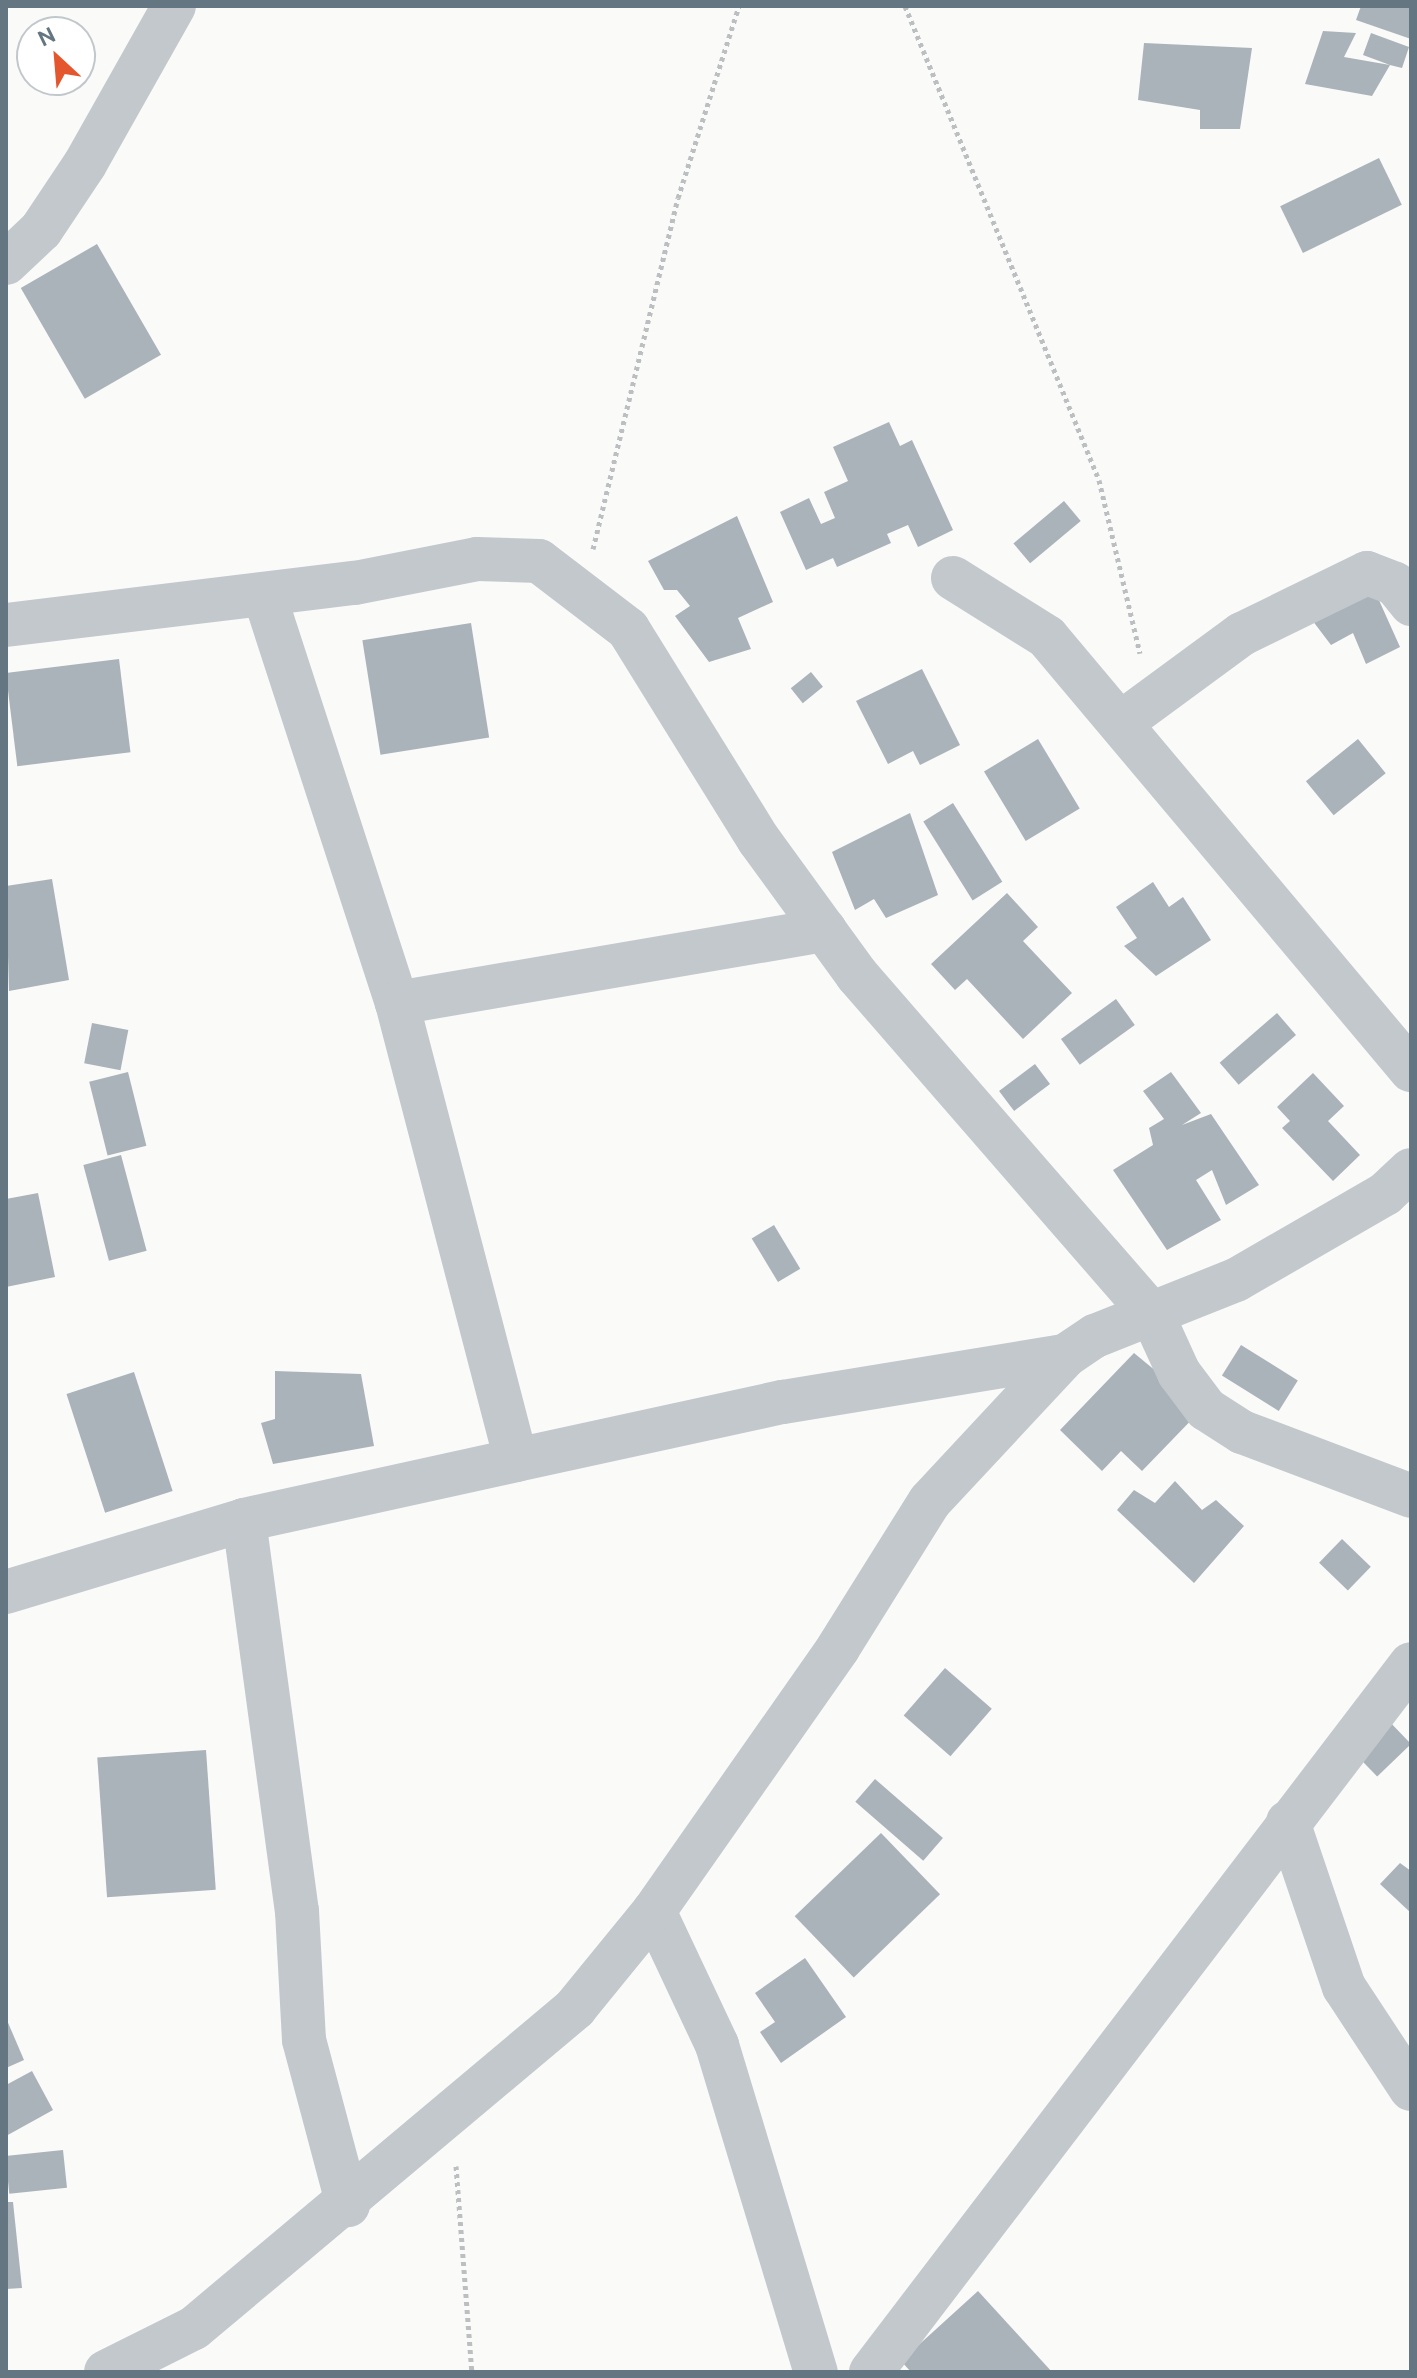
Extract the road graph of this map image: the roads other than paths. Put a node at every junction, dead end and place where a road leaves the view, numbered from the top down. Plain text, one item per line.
1 (174, 6) edge
2 (6, 263) edge
3 (953, 578) dead end
4 (264, 594) junction
5 (1411, 604) edge
6 (6, 625) edge
7 (1136, 712) junction
8 (825, 930) junction
9 (397, 1003) junction
10 (1411, 1070) edge
11 (1411, 1170) edge
12 (1152, 1314) junction
13 (1065, 1356) junction
14 (516, 1460) junction
15 (1411, 1496) edge
16 (244, 1520) junction
17 (6, 1592) edge
18 (1411, 1664) edge
19 (1288, 1822) junction
20 (654, 1911) junction
21 (1411, 2089) edge
22 (348, 2205) junction
23 (106, 2372) edge
24 (816, 2372) edge
25 (871, 2372) edge

1 - 2 street
3 - 7 street
4 - 6 street
4 - 8 street
4 - 9 street
5 - 7 street
7 - 10 street
8 - 9 street
8 - 12 street
9 - 14 street
11 - 12 street
12 - 13 street
12 - 15 street
13 - 14 street
13 - 20 street
14 - 16 street
16 - 17 street
16 - 22 street
18 - 19 street
19 - 21 street
19 - 25 street
20 - 22 street
20 - 24 street
22 - 23 street

